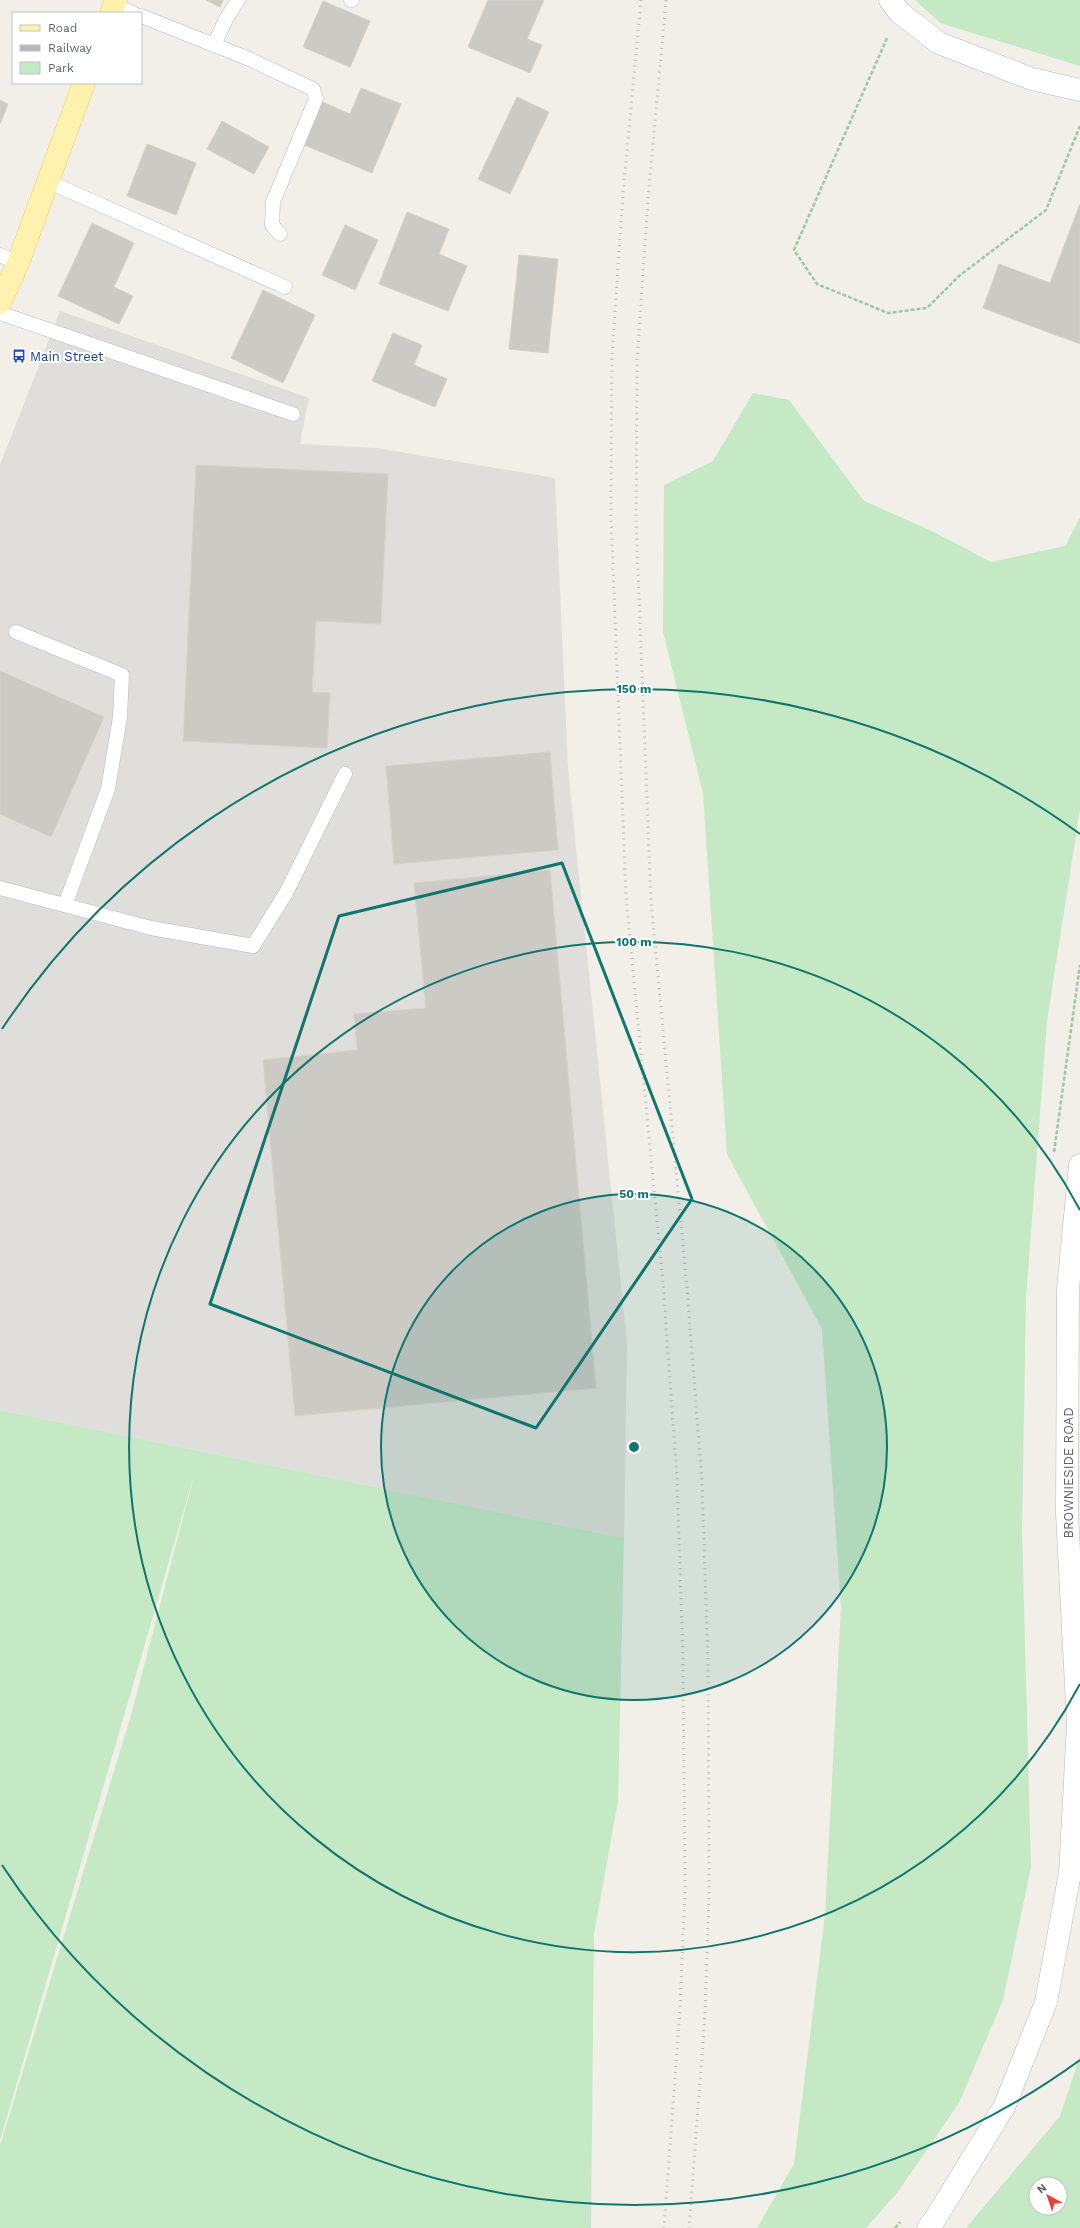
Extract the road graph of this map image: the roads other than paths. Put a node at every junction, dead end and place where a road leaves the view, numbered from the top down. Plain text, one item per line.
1 (238, 0) edge
2 (894, 6) edge
3 (142, 16) edge
4 (214, 46) junction
5 (84, 84) edge
6 (1080, 90) edge
7 (47, 181) junction
8 (280, 234) dead end
9 (9, 259) edge
10 (285, 287) dead end
11 (0, 303) edge
12 (0, 313) edge
13 (293, 414) dead end
14 (16, 632) dead end
15 (345, 774) dead end
16 (0, 888) edge
17 (65, 905) junction
18 (1080, 1165) edge
19 (928, 2228) edge

1 - 4 lane
2 - 6 street
3 - 4 lane
4 - 8 lane
5 - 7 main road
7 - 9 main road
7 - 10 lane
9 - 11 main road
12 - 13 lane
14 - 17 lane
15 - 17 lane
16 - 17 lane
18 - 19 street, BROWNIESIDE ROAD

